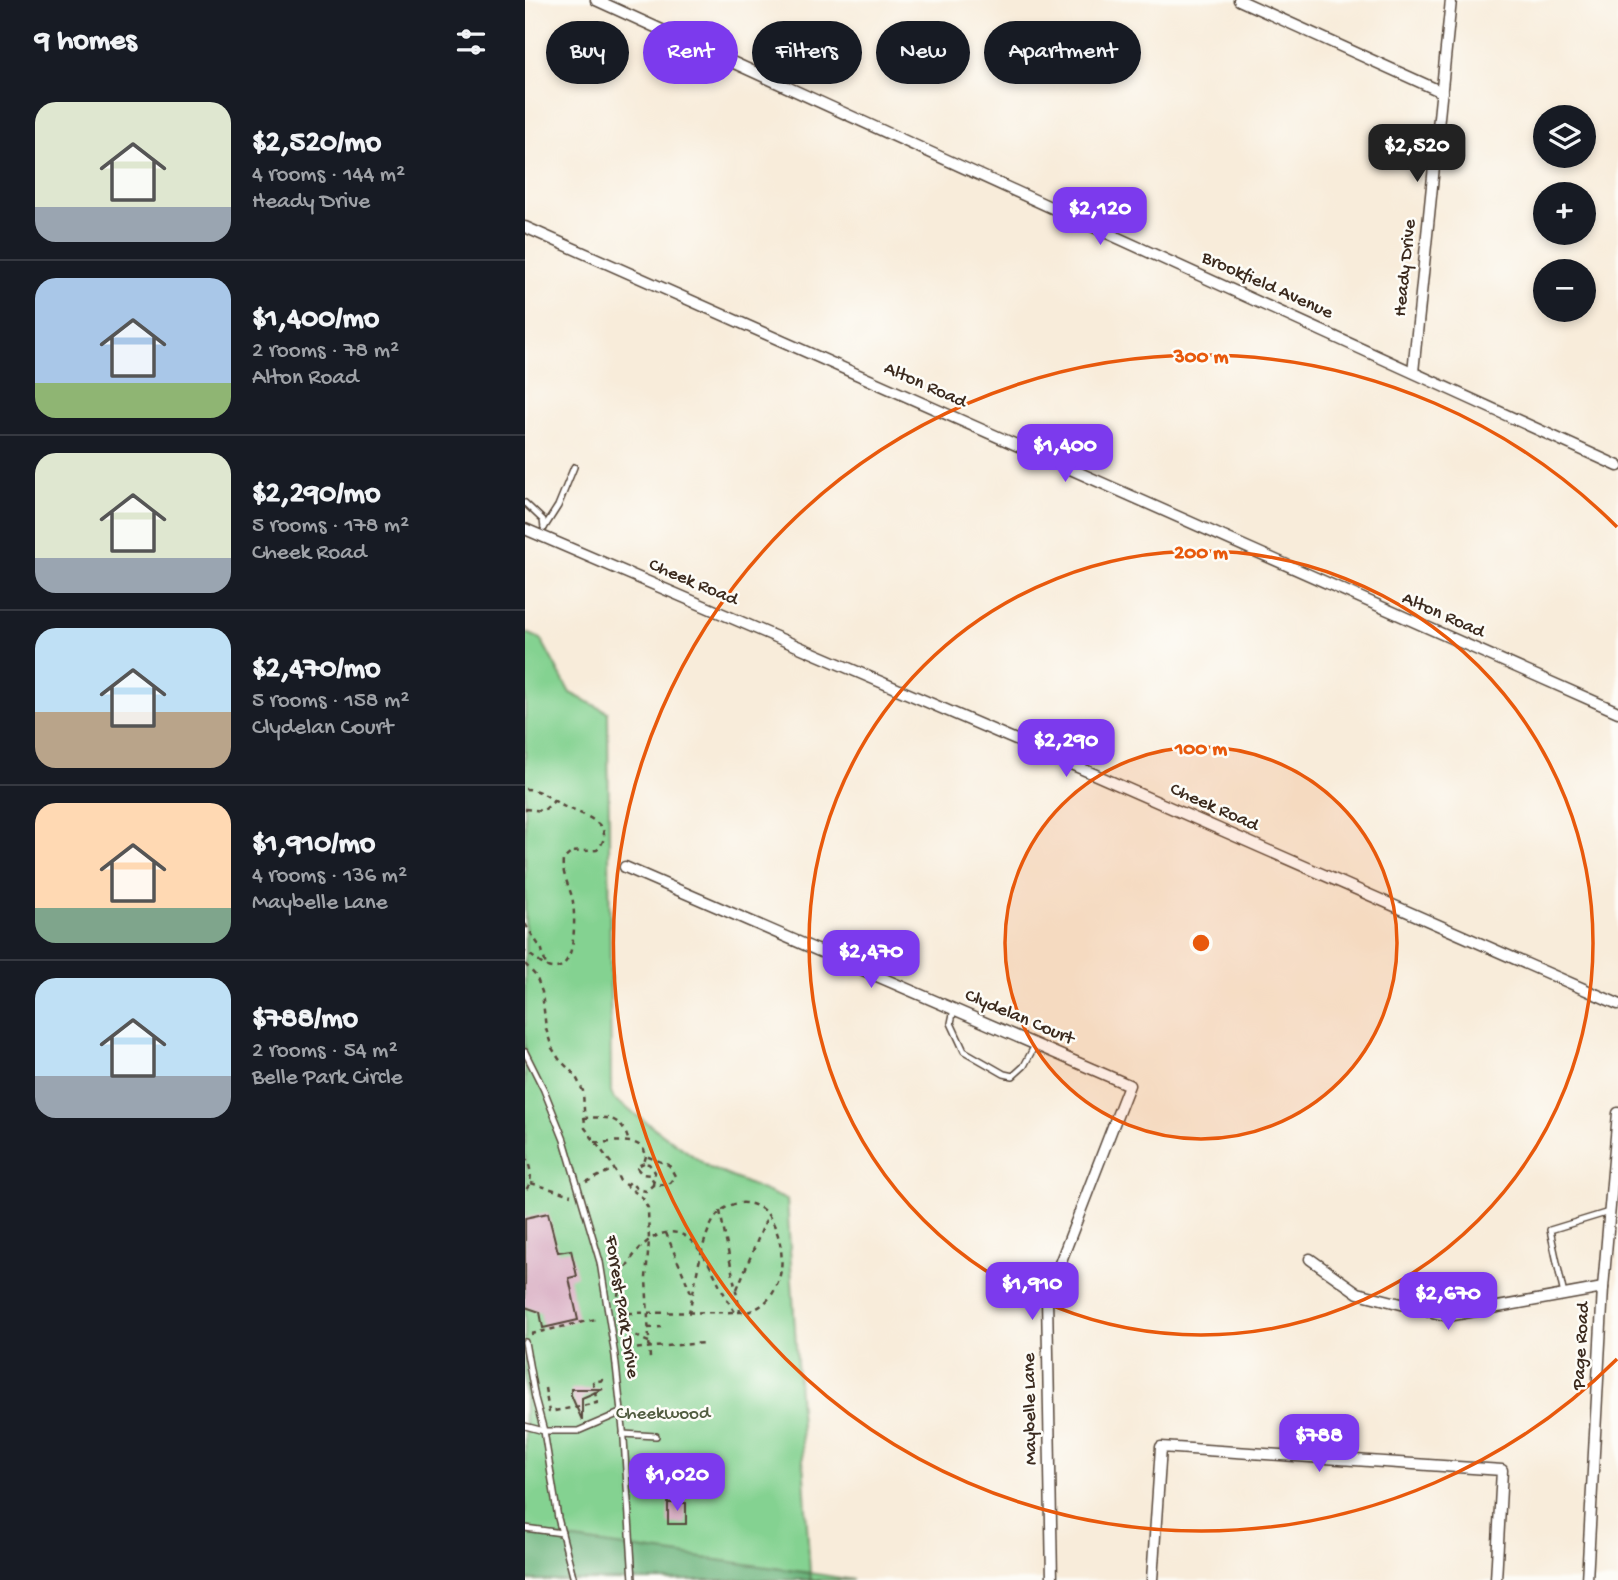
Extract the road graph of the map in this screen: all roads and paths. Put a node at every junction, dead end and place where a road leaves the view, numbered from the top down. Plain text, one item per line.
1 (596, 0) edge
2 (1239, 0) edge
3 (1451, 0) edge
4 (1442, 92) junction
5 (525, 228) edge
6 (1413, 372) junction
7 (1618, 466) edge
8 (574, 467) dead end
9 (525, 503) edge
10 (525, 529) edge
11 (543, 533) junction
12 (1618, 712) edge
13 (525, 789) edge
14 (554, 801) junction
15 (525, 809) edge
16 (625, 867) dead end
17 (525, 924) edge
18 (525, 952) edge
19 (525, 964) edge
20 (546, 966) junction
21 (1618, 1004) edge
22 (954, 1009) junction
23 (1035, 1044) junction
24 (525, 1052) edge
25 (1129, 1085) joint
26 (1618, 1113) edge
27 (583, 1118) junction
28 (595, 1142) junction
29 (629, 1142) junction
30 (525, 1156) edge
31 (646, 1156) junction
32 (644, 1163) junction
33 (614, 1169) junction
34 (531, 1183) junction
35 (578, 1184) junction
36 (654, 1184) junction
37 (625, 1186) junction
38 (525, 1191) edge
39 (572, 1195) dead end
40 (720, 1211) junction
41 (1609, 1212) junction
42 (768, 1215) junction
43 (666, 1233) junction
44 (649, 1241) junction
45 (702, 1256) junction
46 (1310, 1259) dead end
47 (1603, 1288) junction
48 (736, 1290) junction
49 (1564, 1295) junction
50 (693, 1296) junction
51 (620, 1312) junction
52 (647, 1312) junction
53 (689, 1312) junction
54 (735, 1312) junction
55 (741, 1312) junction
56 (607, 1314) junction
57 (596, 1319) dead end
58 (661, 1327) dead end
59 (648, 1328) junction
60 (525, 1335) edge
61 (525, 1342) edge
62 (649, 1342) junction
63 (704, 1343) dead end
64 (650, 1348) junction
65 (615, 1356) junction
66 (650, 1359) dead end
67 (608, 1378) dead end
68 (545, 1388) dead end
69 (620, 1413) junction
70 (525, 1426) edge
71 (544, 1431) junction
72 (623, 1434) junction
73 (656, 1436) dead end
74 (525, 1528) edge
75 (562, 1533) junction
76 (574, 1580) edge
77 (633, 1580) edge
78 (1052, 1580) edge
79 (1152, 1580) edge
80 (1496, 1580) edge
81 (1587, 1580) edge

1 - 6 street, Brookfield Avenue
2 - 4 street
3 - 4 street, Heady Drive
4 - 6 street, Heady Drive
5 - 12 street, Alton Road
6 - 7 street, Brookfield Avenue
8 - 11 lane
9 - 11 lane
10 - 11 street, Cheek Road
11 - 21 street, Cheek Road
13 - 14 path
14 - 15 path
14 - 20 path
16 - 22 street, Clydelan Court
17 - 20 path
18 - 20 path
19 - 27 path
22 - 23 street, Clydelan Court
22 - 23 lane
23 - 25 street, Clydelan Court
24 - 35 lane, Forrest Park Drive
25 - 78 street, Maybelle Lane
26 - 41 street, Page Road
27 - 28 path
27 - 29 path
28 - 29 path
28 - 33 path
29 - 31 path
30 - 34 path
31 - 32 path
31 - 36 path
32 - 36 path
32 - 36 path
33 - 35 path
33 - 37 path
34 - 38 path
34 - 39 path
35 - 56 lane, Forrest Park Drive
36 - 37 path
37 - 44 path
40 - 42 path
40 - 45 path
40 - 48 path
41 - 47 street, Page Road
41 - 49 lane
42 - 48 path
42 - 55 path
43 - 44 path
43 - 45 path
43 - 50 path
44 - 51 path
44 - 52 path
45 - 50 path
45 - 54 path
46 - 49 street
47 - 49 street
47 - 81 street, Page Road
48 - 55 path
50 - 53 path
51 - 52 path
51 - 56 path
51 - 62 path
52 - 53 path
52 - 59 path
53 - 54 path
54 - 55 path
56 - 65 lane, Forrest Park Drive
57 - 60 path
58 - 59 path
59 - 62 path
61 - 71 lane
62 - 64 path
63 - 64 path
64 - 65 path
64 - 66 path
65 - 69 lane, Forrest Park Drive
67 - 68 path
69 - 71 lane
69 - 72 lane, Forrest Park Drive
70 - 71 lane
71 - 75 lane
72 - 73 lane
72 - 77 lane, Forrest Park Drive
74 - 75 lane
75 - 76 lane
79 - 80 street

